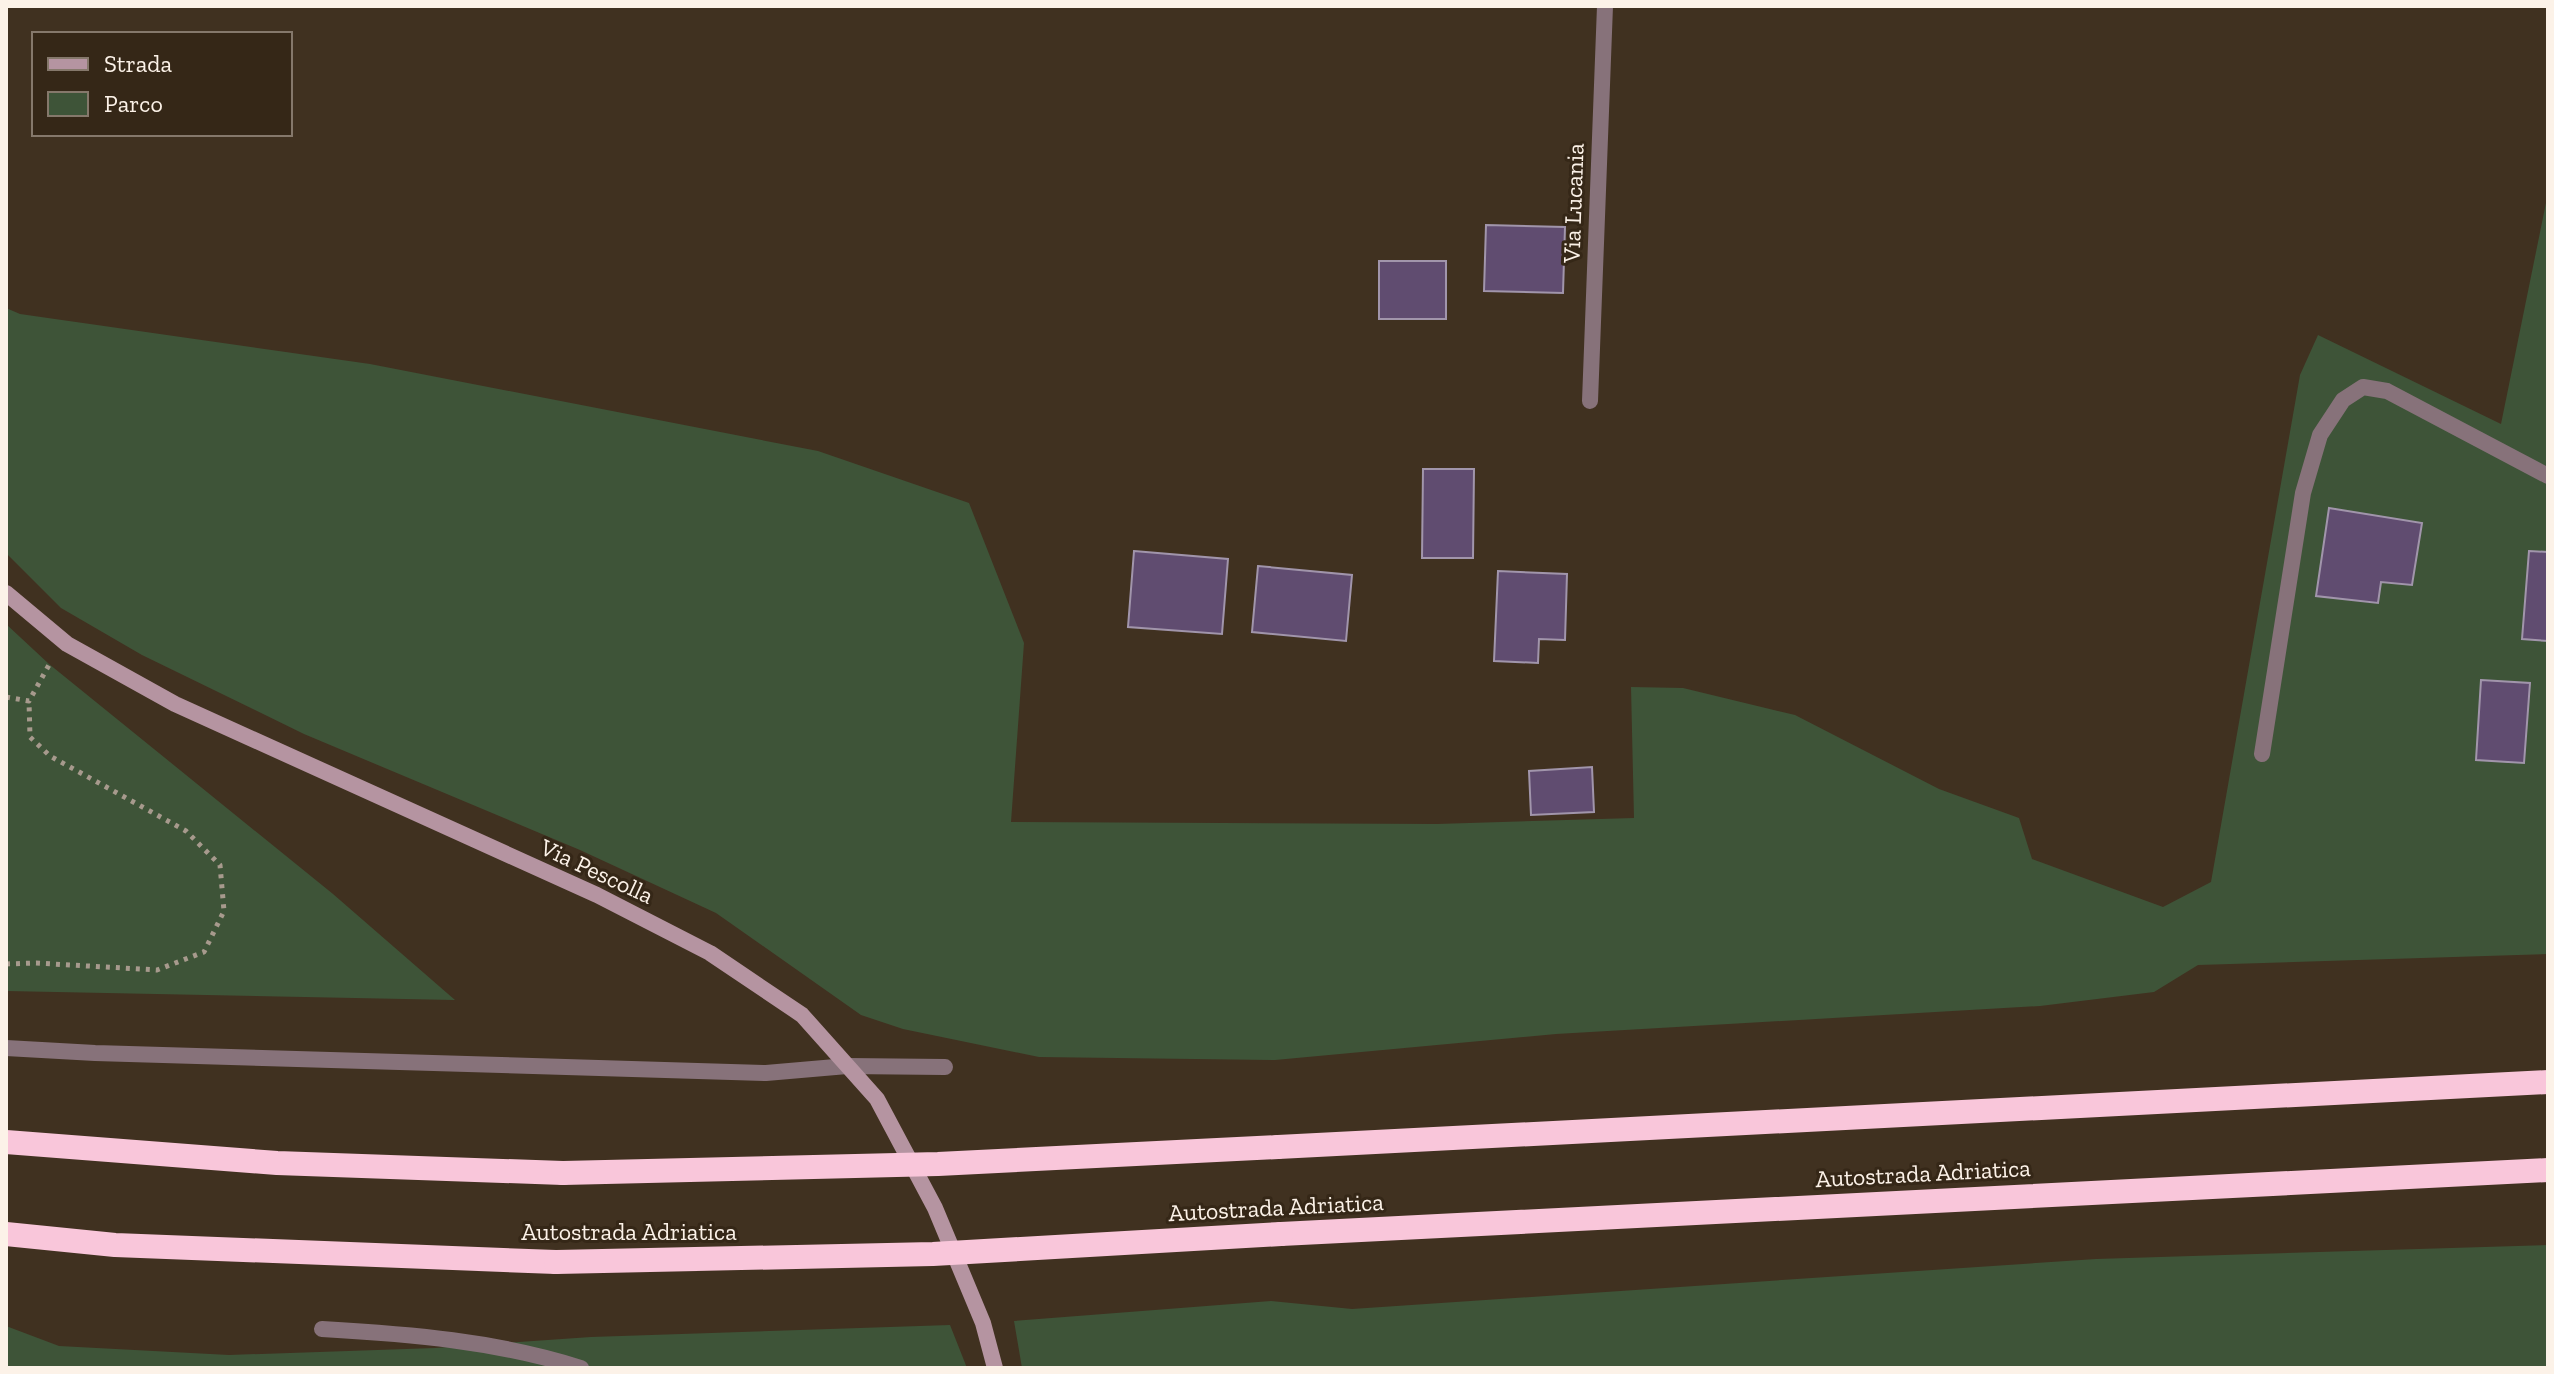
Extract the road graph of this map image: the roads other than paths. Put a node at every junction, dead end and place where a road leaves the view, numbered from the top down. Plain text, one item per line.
1 (1605, 6) edge
2 (1590, 401) dead end
3 (2548, 476) edge
4 (6, 593) edge
5 (2262, 754) dead end
6 (6, 1048) edge
7 (847, 1066) junction
8 (945, 1067) dead end
9 (2548, 1082) edge
10 (6, 1142) edge
11 (2548, 1170) edge
12 (6, 1234) edge
13 (322, 1329) dead end
14 (581, 1368) edge
15 (995, 1368) edge

1 - 2 street, Via Lucania
3 - 5 street
4 - 7 street, Via Pescolla
6 - 7 street
7 - 8 street
7 - 15 street, Via Pescolla
9 - 10 highway, bridge
11 - 12 highway, Autostrada Adriatica, bridge
13 - 14 street

